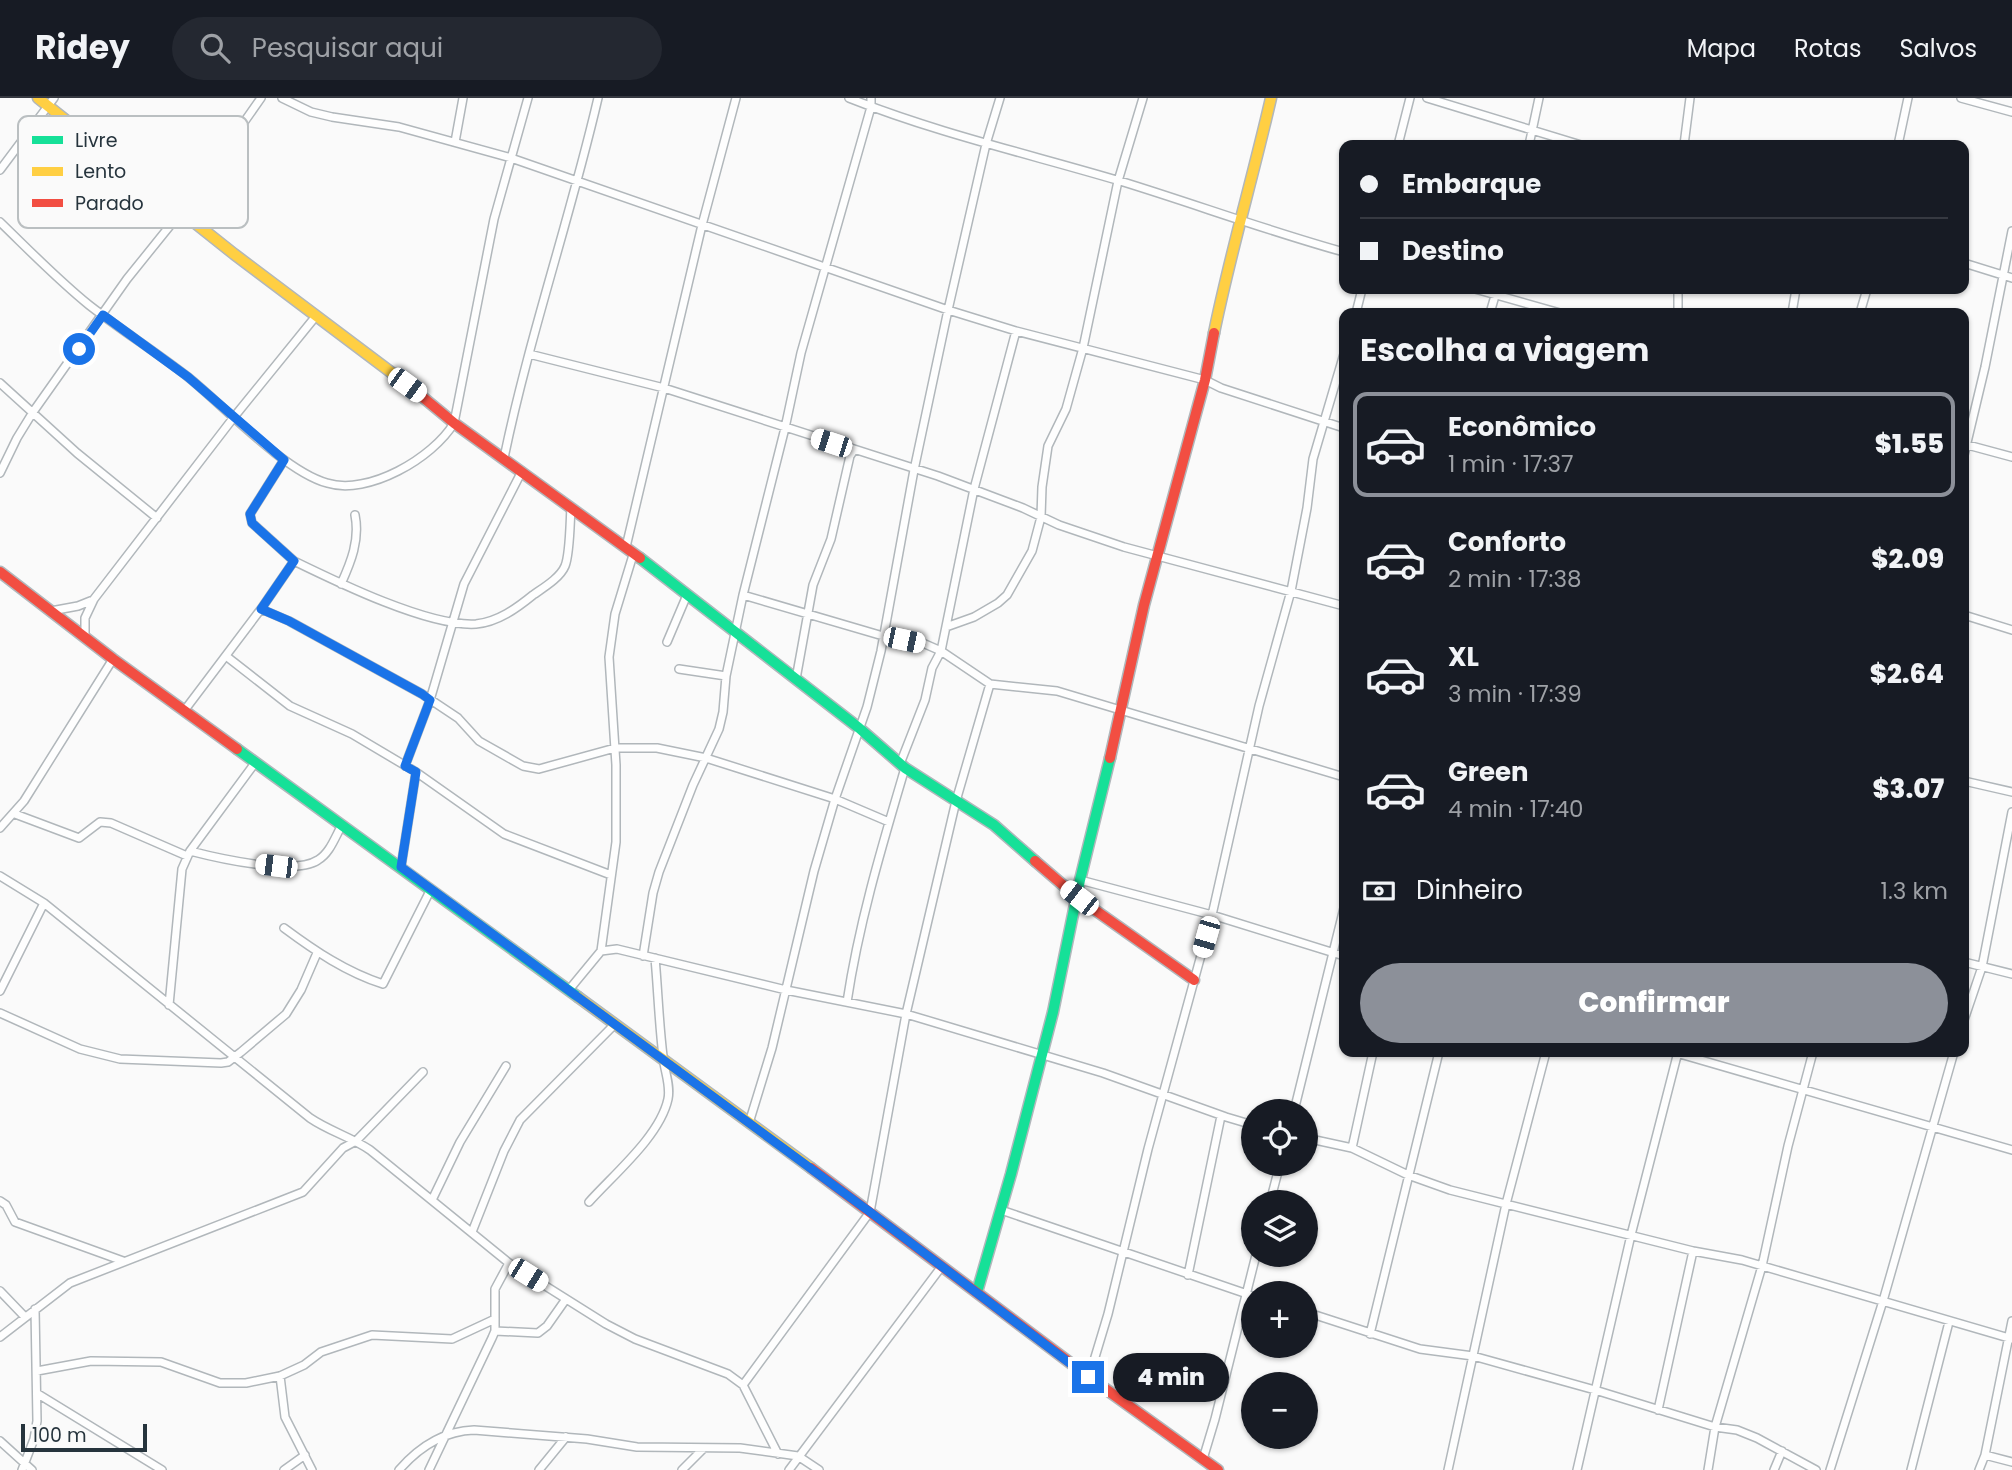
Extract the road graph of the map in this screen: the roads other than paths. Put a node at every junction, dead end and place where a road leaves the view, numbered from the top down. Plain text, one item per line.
1 (38, 98) edge
2 (261, 98) edge
3 (282, 98) edge
4 (463, 98) edge
5 (528, 98) edge
6 (597, 98) edge
7 (736, 98) edge
8 (849, 98) edge
9 (1000, 98) edge
10 (1143, 98) edge
11 (1271, 98) edge
12 (1410, 98) edge
13 (1427, 98) edge
14 (1539, 98) edge
15 (1690, 98) edge
16 (1908, 98) edge
17 (1961, 98) edge
18 (51, 102) edge
19 (871, 102) edge
20 (2012, 111) edge
21 (68, 116) edge
22 (248, 117) edge
23 (1532, 131) junction
24 (1399, 140) edge
25 (1530, 140) edge
26 (1564, 140) edge
27 (1685, 140) edge
28 (1899, 140) edge
29 (455, 142) junction
30 (986, 144) junction
31 (18, 146) edge
32 (511, 158) junction
33 (0, 170) edge
34 (1118, 181) junction
35 (578, 183) junction
36 (0, 222) edge
37 (1242, 222) junction
38 (702, 225) junction
39 (168, 228) edge
40 (202, 228) edge
41 (2012, 231) edge
42 (1339, 251) edge
43 (824, 265) junction
44 (1969, 265) edge
45 (2003, 275) junction
46 (2012, 278) edge
47 (1502, 294) edge
48 (1545, 308) edge
49 (948, 310) junction
50 (103, 315) junction
51 (316, 316) junction
52 (1016, 331) junction
53 (1083, 348) junction
54 (529, 355) junction
55 (1339, 369) edge
56 (1205, 380) junction
57 (0, 383) edge
58 (664, 388) junction
59 (33, 412) junction
60 (234, 417) junction
61 (1322, 421) junction
62 (454, 423) junction
63 (1339, 426) edge
64 (785, 428) junction
65 (1969, 429) edge
66 (1969, 445) edge
67 (854, 450) junction
68 (2012, 457) edge
69 (504, 458) junction
70 (284, 460) junction
71 (914, 470) junction
72 (522, 471) junction
73 (0, 473) edge
74 (974, 489) junction
75 (571, 508) junction
76 (355, 515) dead end
77 (1041, 517) junction
78 (158, 518) junction
79 (629, 551) junction
80 (1157, 555) junction
81 (294, 561) junction
82 (0, 572) edge
83 (341, 584) junction
84 (1291, 591) junction
85 (743, 594) junction
86 (687, 595) junction
87 (94, 599) junction
88 (1339, 605) edge
89 (261, 609) junction
90 (51, 611) junction
91 (807, 613) junction
92 (1969, 617) edge
93 (454, 623) junction
94 (946, 627) junction
95 (2012, 630) edge
96 (736, 633) junction
97 (883, 636) junction
98 (85, 637) junction
99 (667, 642) dead end
100 (941, 651) junction
101 (226, 656) junction
102 (113, 659) junction
103 (679, 669) dead end
104 (726, 676) junction
105 (796, 679) junction
106 (990, 684) junction
107 (430, 700) junction
108 (1122, 710) junction
109 (184, 711) junction
110 (859, 728) junction
111 (615, 748) junction
112 (1250, 750) junction
113 (706, 758) junction
114 (255, 763) junction
115 (405, 766) junction
116 (903, 766) junction
117 (416, 772) junction
118 (1339, 776) edge
119 (1969, 782) edge
120 (2012, 792) edge
121 (835, 799) junction
122 (956, 801) junction
123 (2012, 812) edge
124 (15, 814) junction
125 (889, 822) junction
126 (342, 825) junction
127 (0, 828) edge
128 (188, 853) junction
129 (401, 867) junction
130 (611, 875) junction
131 (0, 876) edge
132 (1080, 880) junction
133 (431, 889) junction
134 (1079, 898) junction
135 (44, 903) junction
136 (1212, 915) junction
137 (284, 928) dead end
138 (1339, 929) edge
139 (601, 951) junction
140 (317, 953) junction
141 (1333, 954) junction
142 (643, 956) junction
143 (1339, 956) edge
144 (655, 958) junction
145 (1969, 963) edge
146 (1982, 967) junction
147 (2012, 974) edge
148 (1194, 980) junction
149 (786, 990) junction
150 (0, 991) edge
151 (568, 991) junction
152 (847, 1002) junction
153 (169, 1005) junction
154 (1969, 1005) edge
155 (0, 1013) edge
156 (906, 1014) junction
157 (615, 1024) junction
158 (1042, 1055) junction
159 (235, 1056) junction
160 (1372, 1057) edge
161 (1438, 1057) edge
162 (1545, 1057) edge
163 (1675, 1057) edge
164 (1693, 1057) edge
165 (1812, 1057) edge
166 (1952, 1057) edge
167 (663, 1059) junction
168 (506, 1066) dead end
169 (423, 1072) dead end
170 (1802, 1089) junction
171 (1163, 1095) junction
172 (1297, 1099) edge
173 (1222, 1116) junction
174 (1241, 1122) edge
175 (749, 1123) junction
176 (1931, 1128) junction
177 (356, 1141) junction
178 (1318, 1141) edge
179 (1352, 1148) junction
180 (2012, 1150) edge
181 (1408, 1175) junction
182 (0, 1200) edge
183 (432, 1200) junction
184 (589, 1202) dead end
185 (1506, 1204) junction
186 (1001, 1210) junction
187 (870, 1212) junction
188 (472, 1232) junction
189 (1631, 1235) junction
190 (1693, 1251) junction
191 (1123, 1253) junction
192 (124, 1261) junction
193 (509, 1263) junction
194 (942, 1266) junction
195 (1762, 1266) junction
196 (1188, 1275) junction
197 (0, 1291) edge
198 (977, 1292) junction
199 (1241, 1292) edge
200 (566, 1299) junction
201 (1883, 1301) junction
202 (35, 1309) junction
203 (1318, 1316) edge
204 (25, 1317) junction
205 (495, 1319) junction
206 (2012, 1321) edge
207 (1949, 1322) junction
208 (1241, 1324) edge
209 (495, 1331) junction
210 (1370, 1334) junction
211 (0, 1337) edge
212 (2010, 1338) edge
213 (1473, 1356) junction
214 (37, 1371) junction
215 (280, 1376) junction
216 (1088, 1377) junction
217 (743, 1385) junction
218 (1595, 1390) junction
219 (37, 1394) junction
220 (1658, 1410) junction
221 (1715, 1427) junction
222 (446, 1436) junction
223 (566, 1437) junction
224 (0, 1441) edge
225 (704, 1448) junction
226 (1782, 1451) junction
227 (778, 1454) junction
228 (305, 1455) junction
229 (1984, 1455) junction
230 (798, 1456) junction
231 (1203, 1459) junction
232 (2012, 1462) edge
233 (24, 1466) edge
234 (32, 1470) edge
235 (162, 1470) edge
236 (284, 1470) edge
237 (312, 1470) edge
238 (399, 1470) edge
239 (429, 1470) edge
240 (539, 1470) edge
241 (681, 1470) edge
242 (789, 1470) edge
243 (818, 1470) edge
244 (1218, 1470) edge
245 (1448, 1470) edge
246 (1577, 1470) edge
247 (1708, 1470) edge
248 (1774, 1470) edge
249 (1816, 1470) edge
250 (1830, 1470) edge
251 (1911, 1470) edge
252 (1979, 1470) edge

1 - 18 street
2 - 22 street
3 - 29 street
4 - 29 street
5 - 32 street
6 - 35 street
7 - 38 street
8 - 19 street
9 - 30 street
10 - 34 street
11 - 37 street
12 - 24 street
13 - 23 street
14 - 23 street
15 - 27 street
16 - 28 street
17 - 20 street
18 - 21 street
19 - 30 street
19 - 43 street
23 - 25 street
23 - 26 street
29 - 32 street
30 - 34 street
30 - 49 street
31 - 33 street
32 - 35 street
32 - 62 street
34 - 37 street
34 - 53 street
35 - 38 street
35 - 54 street
36 - 50 street
37 - 42 street
37 - 56 street
38 - 43 street
38 - 58 street
39 - 50 street
40 - 51 street
41 - 45 street
43 - 49 street
43 - 64 street
44 - 45 street
45 - 46 street
45 - 65 street
47 - 48 street
49 - 52 street
49 - 71 street
50 - 59 street
50 - 60 street
51 - 60 street
51 - 62 street
52 - 53 street
52 - 74 street
53 - 56 street
53 - 77 street
54 - 58 street
54 - 69 street
55 - 61 street
56 - 61 street
56 - 80 street
57 - 59 street
58 - 64 street
58 - 79 street
59 - 73 street
59 - 78 street
60 - 70 street
60 - 78 street
61 - 63 street
61 - 84 street
62 - 69 street
62 - 70 street
64 - 67 street
64 - 85 street
66 - 68 street
67 - 71 street
67 - 91 street
69 - 72 street
70 - 81 street
71 - 74 street
71 - 97 street
72 - 75 street
72 - 93 street
74 - 77 street
74 - 94 street
75 - 79 street
75 - 93 street
76 - 83 street
77 - 80 street
77 - 94 street
78 - 87 street
79 - 86 street
79 - 111 street
80 - 84 street
80 - 108 street
81 - 83 street
81 - 89 street
82 - 90 street
83 - 93 street
84 - 88 street
84 - 112 street
85 - 91 street
85 - 96 street
86 - 96 street
86 - 99 street
87 - 90 street
87 - 98 street
89 - 101 street
89 - 107 street
90 - 98 street
91 - 97 street
91 - 105 street
92 - 95 street
93 - 107 street
94 - 100 street
96 - 104 street
96 - 105 street
97 - 100 street
97 - 110 street
98 - 102 street
100 - 106 street
100 - 116 street
101 - 109 street
101 - 115 street
102 - 109 street
102 - 124 street
103 - 104 street
104 - 113 street
105 - 110 street
106 - 108 street
106 - 122 street
107 - 111 street
107 - 115 street
108 - 112 street
108 - 132 street
109 - 114 street
110 - 116 street
110 - 121 street
111 - 113 street
111 - 130 street
112 - 118 street
112 - 136 street
113 - 121 street
113 - 142 street
114 - 126 street
114 - 128 street
115 - 117 street
116 - 122 street
116 - 125 street
117 - 129 street
117 - 130 street
119 - 120 street
121 - 125 street
121 - 149 street
122 - 134 street
122 - 156 street
123 - 146 street
124 - 127 street
124 - 128 street
125 - 152 street
126 - 128 street
126 - 129 street
128 - 153 street
129 - 133 street
130 - 139 street
131 - 135 street
132 - 134 street
132 - 136 street
133 - 140 street
133 - 151 street
134 - 148 street
134 - 158 street
135 - 150 street
135 - 153 street
136 - 141 street
136 - 148 street
137 - 140 street
138 - 141 street
139 - 142 street
139 - 151 street
140 - 159 street
141 - 143 street
141 - 172 street
142 - 144 street
144 - 149 street
144 - 167 street
145 - 146 street
146 - 147 street
146 - 154 street
148 - 171 street
149 - 152 street
149 - 175 street
151 - 157 street
152 - 156 street
153 - 159 street
155 - 159 street
156 - 158 street
156 - 187 street
157 - 167 street
157 - 188 street
158 - 171 street
158 - 186 street
159 - 177 street
160 - 179 street
161 - 181 street
162 - 185 street
163 - 189 street
164 - 170 street
165 - 170 street
166 - 176 street
167 - 175 street
167 - 184 street
168 - 183 street
169 - 177 street
170 - 176 street
170 - 195 street
171 - 173 street
171 - 191 street
173 - 174 street
173 - 196 street
175 - 187 street
176 - 180 street
176 - 201 street
177 - 183 street
177 - 192 street
178 - 179 street
179 - 181 street
181 - 185 street
181 - 210 street
182 - 192 street
183 - 188 street
185 - 189 street
185 - 213 street
186 - 191 street
186 - 198 street
187 - 194 street
187 - 217 street
188 - 193 street
189 - 190 street
189 - 218 street
190 - 195 street
190 - 220 street
191 - 196 street
191 - 216 street
192 - 202 street
193 - 200 street
193 - 205 street
194 - 198 street
194 - 230 street
195 - 201 street
195 - 221 street
196 - 199 street
197 - 204 street
198 - 216 street
200 - 209 street
200 - 217 street
201 - 207 street
201 - 250 street
202 - 204 street
202 - 214 street
203 - 210 street
204 - 211 street
205 - 209 street
205 - 215 street
206 - 212 street
207 - 212 street
207 - 251 street
208 - 231 street
209 - 222 street
210 - 213 street
212 - 229 street
213 - 218 street
213 - 245 street
214 - 215 street
214 - 219 street
215 - 228 street
216 - 231 street
217 - 227 street
218 - 220 street
218 - 246 street
219 - 233 street
219 - 235 street
220 - 221 street
221 - 226 street
221 - 247 street
222 - 223 street
222 - 238 street
222 - 239 street
223 - 225 street
223 - 240 street
224 - 233 street
225 - 227 street
225 - 241 street
226 - 248 street
226 - 249 street
227 - 230 street
228 - 236 street
228 - 237 street
229 - 232 street
229 - 252 street
230 - 242 street
230 - 243 street
231 - 244 street
233 - 234 street

